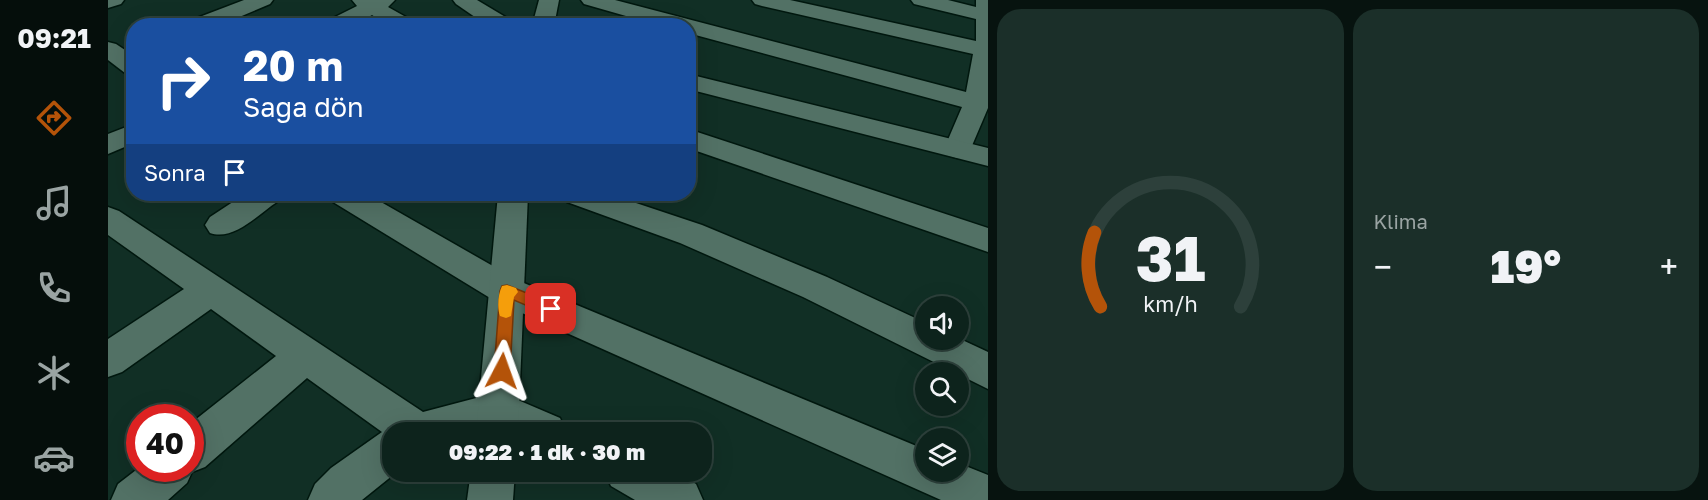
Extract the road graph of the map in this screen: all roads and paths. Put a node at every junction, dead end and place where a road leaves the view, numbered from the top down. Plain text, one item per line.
1 (114, 0) edge
2 (263, 0) edge
3 (463, 0) edge
4 (549, 0) edge
5 (591, 0) edge
6 (762, 0) edge
7 (921, 0) edge
8 (986, 0) edge
9 (108, 2) edge
10 (373, 2) edge
11 (988, 16) edge
12 (217, 18) edge
13 (348, 18) edge
14 (394, 18) edge
15 (491, 18) edge
16 (545, 18) edge
17 (658, 18) edge
18 (696, 28) edge
19 (985, 50) junction
20 (696, 83) edge
21 (977, 103) junction
22 (126, 136) edge
23 (696, 141) edge
24 (108, 145) edge
25 (958, 149) junction
26 (988, 157) edge
27 (256, 201) edge
28 (356, 201) edge
29 (513, 201) edge
30 (598, 201) edge
31 (221, 225) dead end
32 (114, 232) edge
33 (988, 240) edge
34 (209, 291) junction
35 (507, 291) junction
36 (305, 356) junction
37 (108, 360) edge
38 (988, 371) edge
39 (498, 421) edge
40 (402, 422) edge
41 (204, 440) edge
42 (382, 457) edge
43 (155, 482) edge
44 (492, 482) edge
45 (646, 482) edge
46 (988, 498) edge
47 (134, 500) edge
48 (331, 500) edge
49 (490, 500) edge
50 (680, 500) edge

1 - 9 street
2 - 12 street
3 - 15 street
4 - 16 street
5 - 17 street
6 - 19 street
7 - 11 street
8 - 11 street
10 - 13 street
10 - 14 street
11 - 19 street
18 - 21 street
19 - 21 street
20 - 25 street
21 - 25 street
22 - 24 street
23 - 33 street
25 - 26 street
27 - 31 street
28 - 35 street
29 - 35 street
30 - 38 street
32 - 34 street
34 - 36 street
34 - 37 street
35 - 39 street
35 - 46 street
36 - 40 street
36 - 41 street
42 - 48 street
43 - 47 street
44 - 49 street
45 - 50 street

